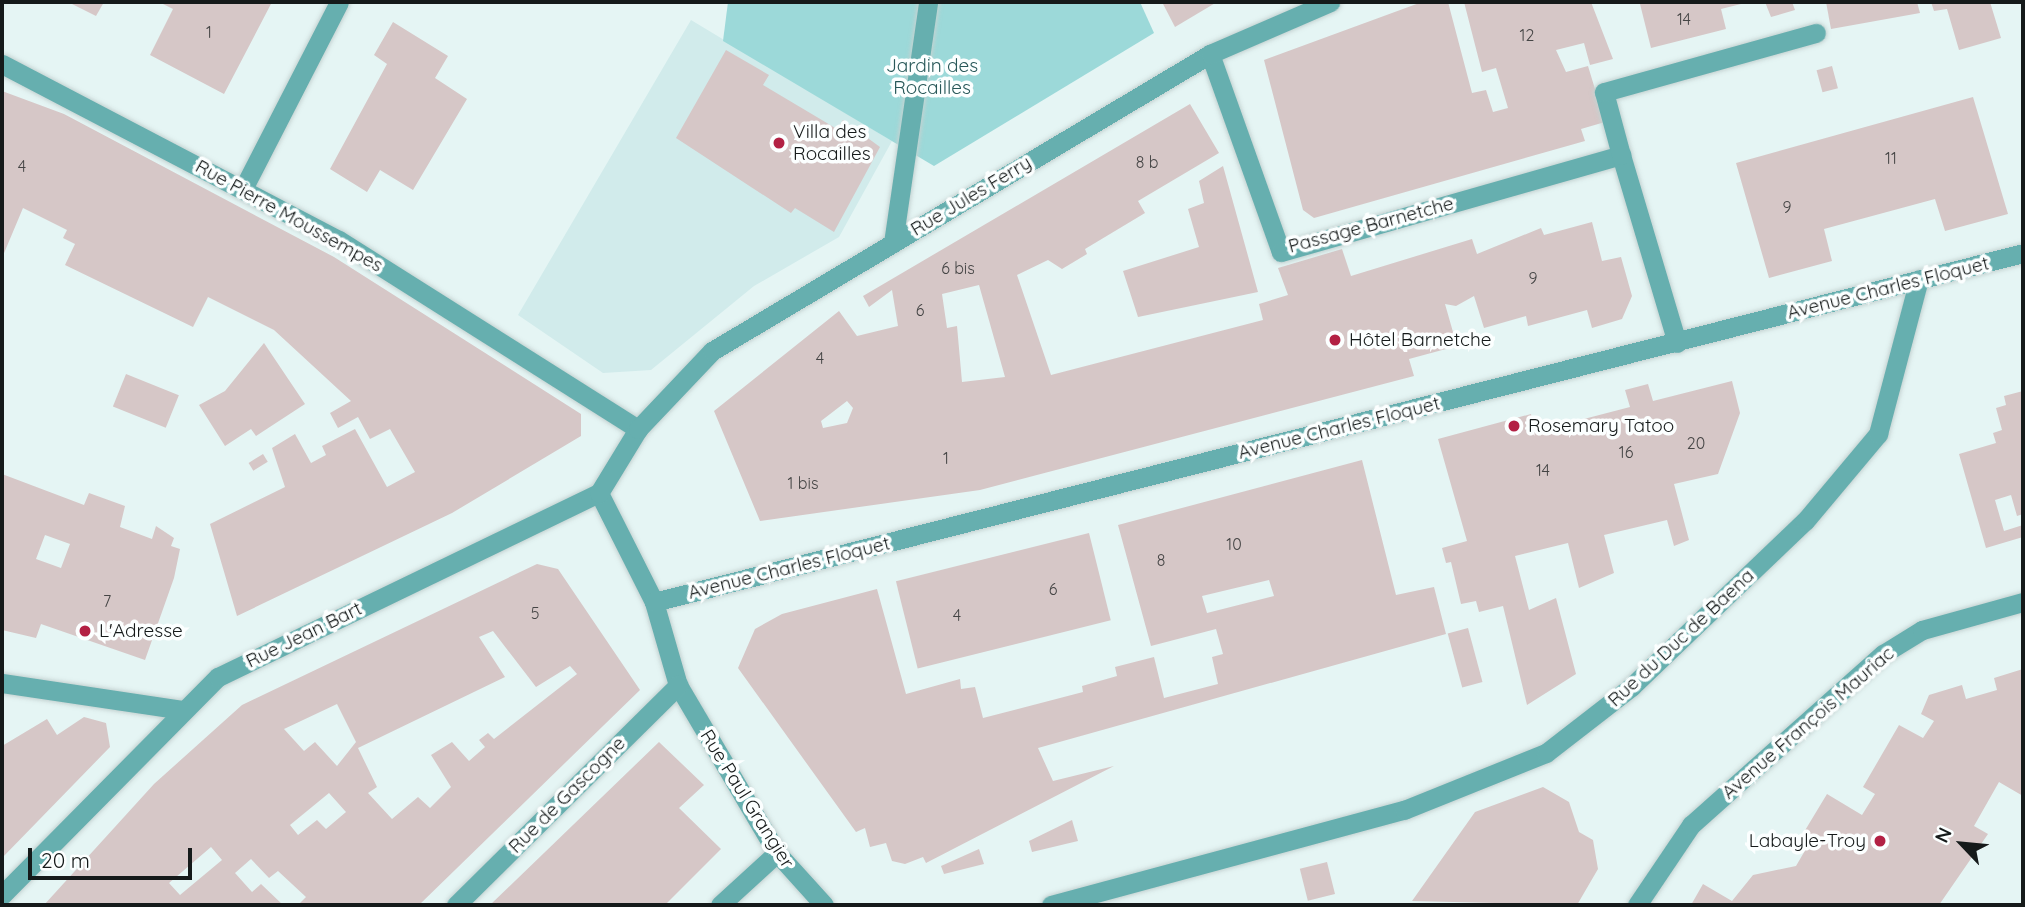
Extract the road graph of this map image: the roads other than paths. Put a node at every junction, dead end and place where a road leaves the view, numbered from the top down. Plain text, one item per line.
1 (339, 2) edge
2 (928, 2) edge
3 (1330, 2) edge
4 (1816, 33) dead end
5 (1210, 54) junction
6 (2, 64) edge
7 (1621, 155) junction
8 (243, 189) junction
9 (892, 243) junction
10 (2023, 253) edge
11 (1919, 279) junction
12 (1677, 343) junction
13 (638, 429) junction
14 (599, 493) junction
15 (654, 602) junction
16 (2023, 602) edge
17 (2, 683) edge
18 (678, 685) junction
19 (183, 710) junction
20 (777, 853) junction
21 (2, 895) edge
22 (456, 905) edge
23 (720, 905) edge
24 (824, 905) edge
25 (1051, 905) edge
26 (1637, 905) edge

1 - 8 street
2 - 9 street
3 - 5 street, Rue Jules Ferry
4 - 7 street
5 - 7 street, Passage Barnetche
5 - 9 street, Rue Jules Ferry
6 - 8 street, Rue Pierre Moussempes
7 - 12 street
8 - 13 street, Rue Pierre Moussempes
9 - 13 street, Rue Jules Ferry
10 - 11 street, Avenue Charles Floquet
11 - 12 street, Avenue Charles Floquet
11 - 25 street, Rue du Duc de Baena
12 - 15 street, Avenue Charles Floquet
13 - 14 street
14 - 15 street, Rue Paul Grangier
14 - 19 street, Rue Jean Bart
15 - 18 street, Rue Paul Grangier
16 - 26 street, Avenue François Mauriac
17 - 19 street
18 - 20 street, Rue Paul Grangier
18 - 22 street, Rue de Gascogne
19 - 21 street, Rue Jean Bart
20 - 23 street
20 - 24 street, Rue Paul Grangier

